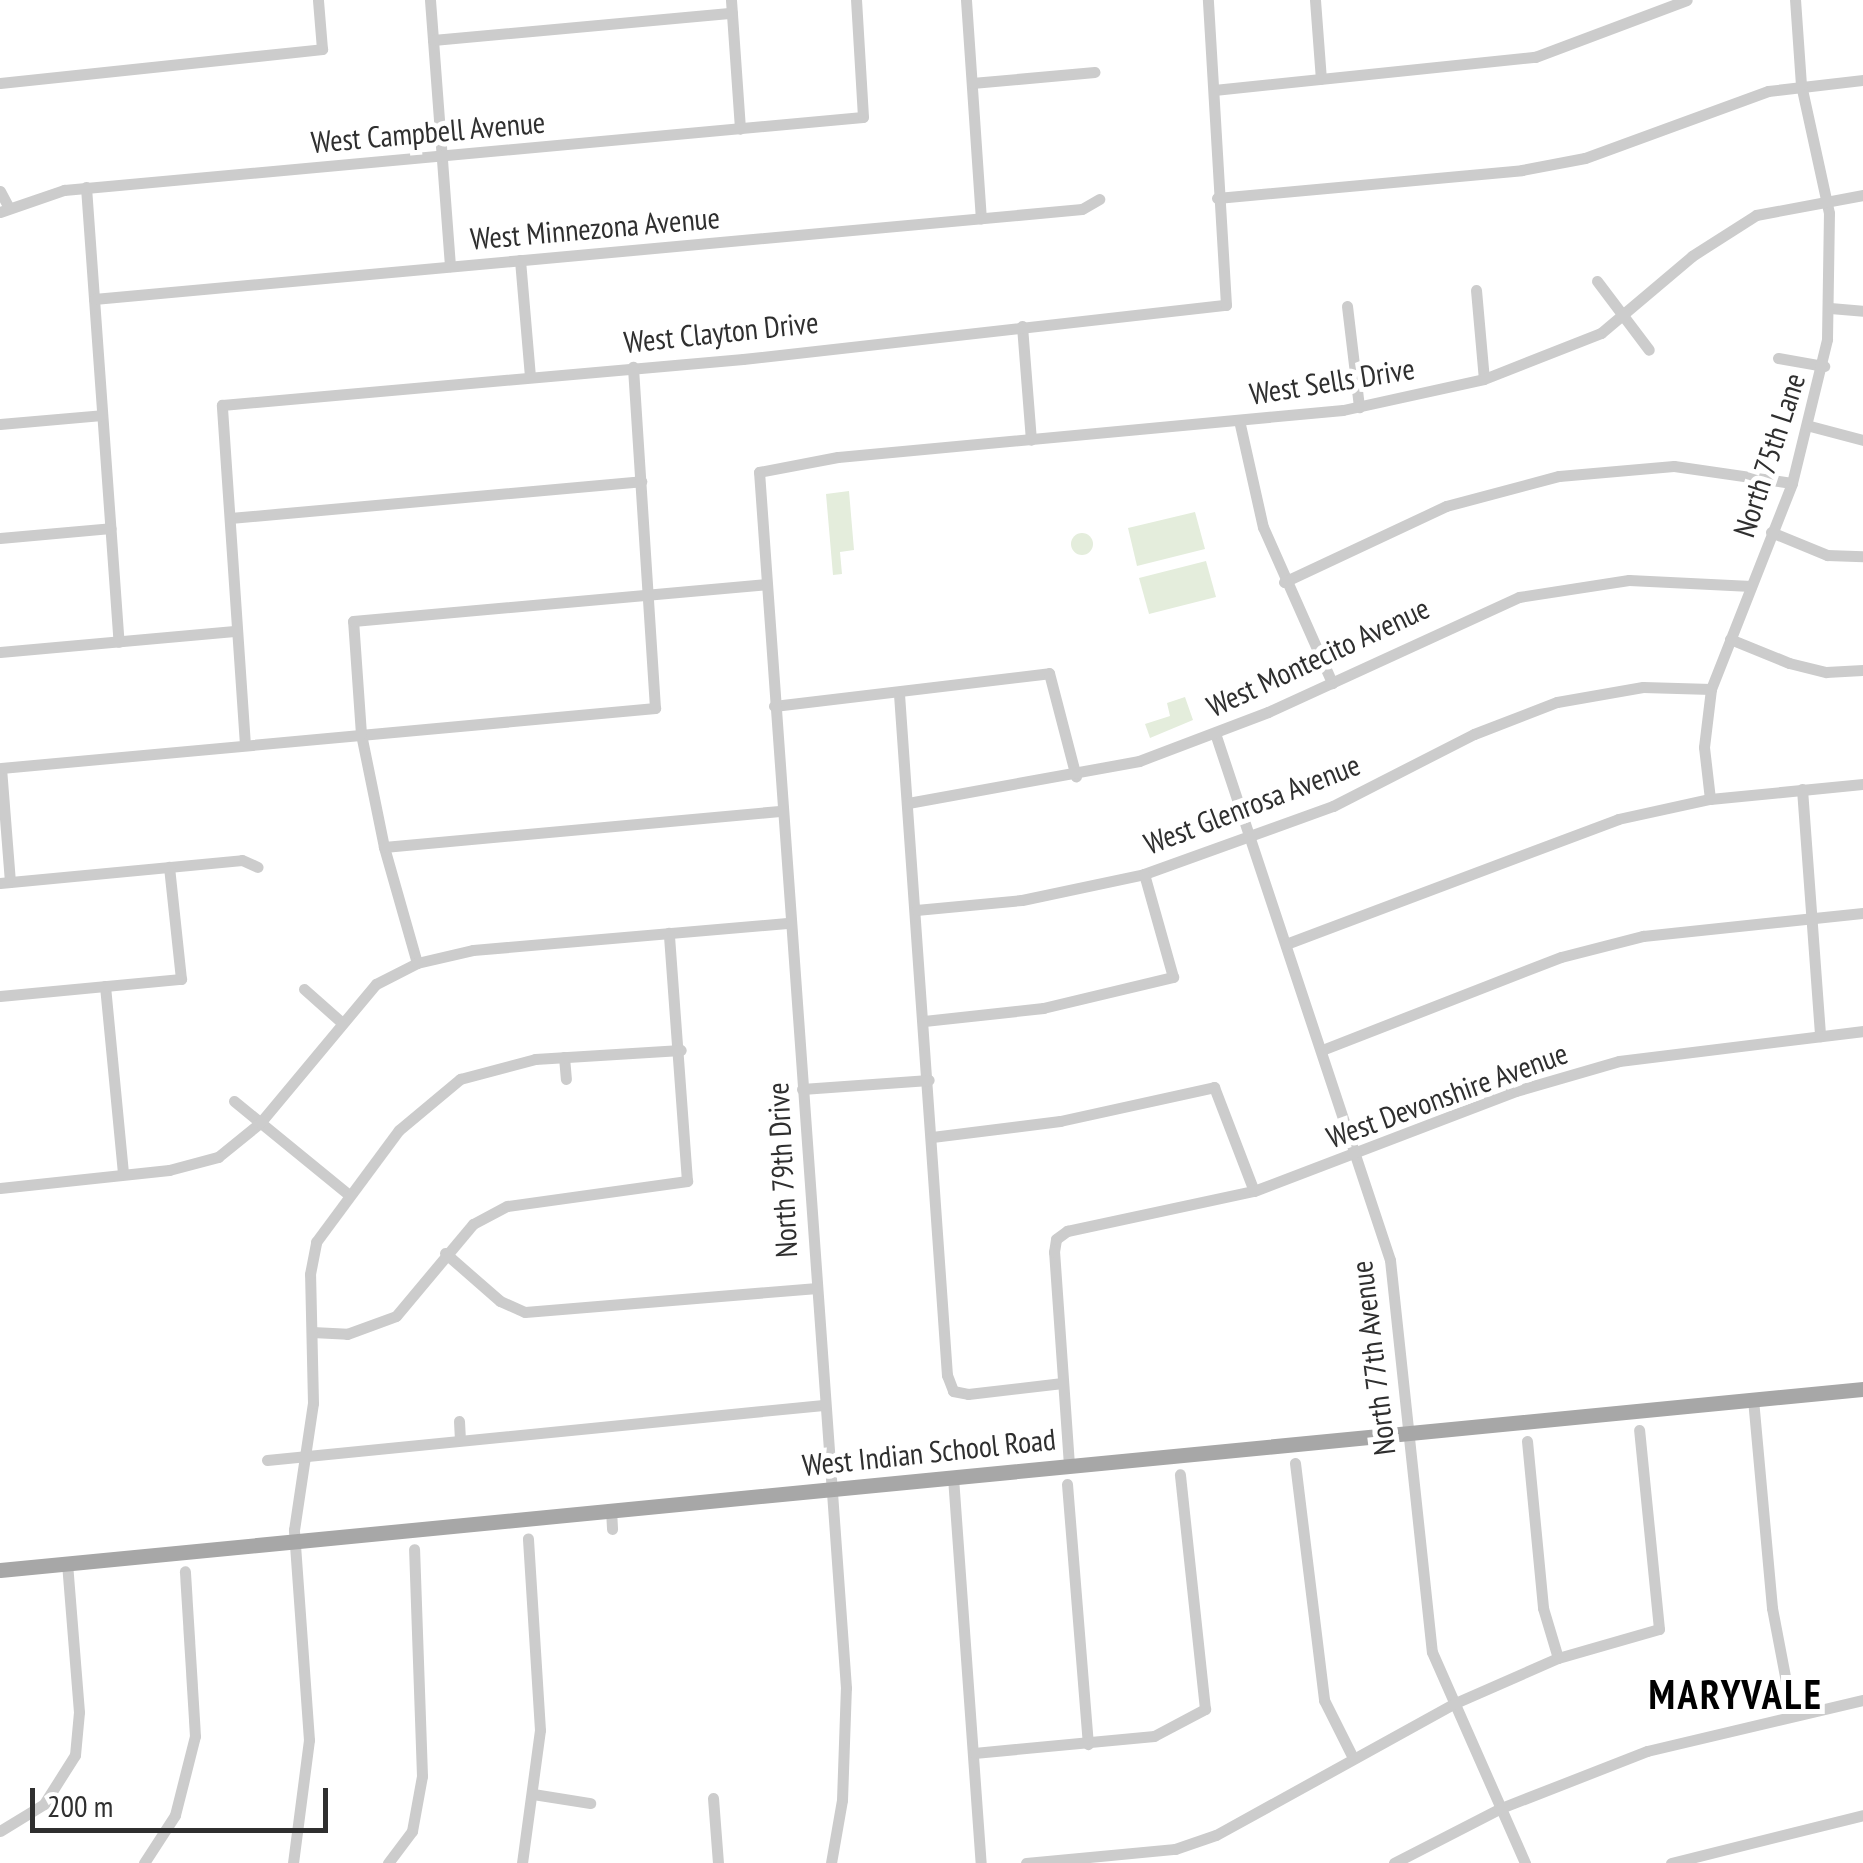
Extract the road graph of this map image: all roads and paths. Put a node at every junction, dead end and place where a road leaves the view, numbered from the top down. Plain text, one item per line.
1 (318, 0) edge
2 (430, 0) edge
3 (856, 0) edge
4 (966, 0) edge
5 (1208, 0) edge
6 (1316, 0) edge
7 (1687, 0) edge
8 (1795, 0) edge
9 (732, 7) edge
10 (433, 40) junction
11 (1095, 72) dead end
12 (1322, 79) junction
13 (1863, 80) edge
14 (0, 83) edge
15 (972, 83) junction
16 (1801, 86) junction
17 (1214, 90) junction
18 (740, 130) junction
19 (441, 156) junction
20 (86, 188) junction
21 (0, 190) edge
22 (1863, 195) edge
23 (1217, 198) junction
24 (1827, 198) junction
25 (1099, 199) dead end
26 (4, 210) edge
27 (982, 218) junction
28 (520, 260) junction
29 (450, 266) junction
30 (1597, 281) dead end
31 (1476, 290) dead end
32 (94, 299) junction
33 (1348, 306) dead end
34 (1830, 308) junction
35 (1863, 311) edge
36 (1624, 318) junction
37 (1022, 326) junction
38 (1649, 350) dead end
39 (1778, 358) dead end
40 (1824, 366) junction
41 (633, 367) junction
42 (530, 377) junction
43 (1484, 378) junction
44 (1360, 407) junction
45 (102, 415) junction
46 (1239, 420) junction
47 (0, 424) edge
48 (1810, 426) junction
49 (1031, 440) junction
50 (1863, 440) edge
51 (759, 472) joint
52 (641, 482) junction
53 (1792, 483) junction
54 (230, 518) junction
55 (111, 528) junction
56 (1772, 532) junction
57 (0, 538) edge
58 (1863, 556) edge
59 (1284, 582) junction
60 (765, 584) junction
61 (1751, 586) junction
62 (650, 593) junction
63 (237, 631) junction
64 (1730, 639) junction
65 (119, 642) junction
66 (0, 652) edge
67 (1863, 670) edge
68 (1332, 683) junction
69 (1710, 690) junction
70 (900, 694) junction
71 (774, 706) junction
72 (1215, 733) junction
73 (361, 734) junction
74 (245, 745) junction
75 (1, 768) edge
76 (1076, 777) junction
77 (1863, 784) edge
78 (1802, 788) junction
79 (1710, 799) junction
80 (908, 804) junction
81 (782, 811) junction
82 (1249, 838) junction
83 (384, 847) junction
84 (169, 867) junction
85 (258, 868) dead end
86 (1144, 874) junction
87 (5, 883) edge
88 (916, 910) junction
89 (1863, 913) edge
90 (1812, 916) junction
91 (790, 923) junction
92 (670, 933) junction
93 (1286, 944) junction
94 (418, 962) junction
95 (105, 986) junction
96 (304, 989) dead end
97 (0, 996) edge
98 (340, 1021) junction
99 (924, 1022) junction
100 (1863, 1032) edge
101 (1820, 1036) junction
102 (681, 1050) junction
103 (1322, 1050) junction
104 (564, 1057) junction
105 (566, 1079) dead end
106 (929, 1080) junction
107 (802, 1089) junction
108 (234, 1101) dead end
109 (260, 1122) junction
110 (932, 1136) junction
111 (1355, 1156) junction
112 (123, 1173) junction
113 (0, 1188) edge
114 (1254, 1191) junction
115 (348, 1194) junction
116 (445, 1253) junction
117 (814, 1288) junction
118 (312, 1332) junction
119 (1062, 1383) junction
120 (1863, 1389) edge
121 (1753, 1399) junction
122 (823, 1405) junction
123 (459, 1422) dead end
124 (1639, 1430) dead end
125 (1409, 1433) junction
126 (460, 1440) junction
127 (1527, 1441) dead end
128 (302, 1457) junction
129 (267, 1460) dead end
130 (1296, 1463) dead end
131 (1068, 1466) junction
132 (1180, 1474) dead end
133 (953, 1478) junction
134 (1066, 1484) dead end
135 (832, 1489) junction
136 (611, 1510) junction
137 (612, 1530) dead end
138 (528, 1538) dead end
139 (295, 1541) junction
140 (414, 1549) dead end
141 (68, 1563) junction
142 (0, 1570) edge
143 (185, 1571) dead end
144 (1558, 1658) junction
145 (1863, 1700) edge
146 (1453, 1704) junction
147 (1792, 1713) junction
148 (1088, 1744) junction
149 (974, 1753) junction
150 (1352, 1756) junction
151 (533, 1794) junction
152 (712, 1798) dead end
153 (590, 1802) dead end
154 (1501, 1808) junction
155 (1863, 1815) edge
156 (0, 1831) edge
157 (150, 1861) edge
158 (293, 1863) edge
159 (388, 1863) edge
160 (522, 1863) edge
161 (718, 1863) edge
162 (831, 1863) edge
163 (981, 1863) edge
164 (1026, 1863) edge
165 (1394, 1863) edge
166 (1525, 1863) edge
167 (1671, 1863) edge

1 - 14 street
2 - 10 street
3 - 18 street, West Campbell Avenue
4 - 15 street
5 - 17 street
6 - 12 street
7 - 12 street
8 - 16 street, North 75th Lane
9 - 10 street
9 - 18 street
10 - 19 street
11 - 15 street
12 - 17 street
13 - 16 street
15 - 27 street
16 - 23 street
16 - 24 street, North 75th Lane
17 - 23 street
18 - 19 street, West Campbell Avenue
19 - 20 street, West Campbell Avenue
19 - 29 street
20 - 26 street, West Campbell Avenue
20 - 32 street
21 - 26 street
22 - 24 street, West Sells Drive
23 - 37 street, West Clayton Drive
24 - 34 street, North 75th Lane
24 - 36 street, West Sells Drive
25 - 27 street, West Minnezona Avenue
27 - 28 street, West Minnezona Avenue
28 - 29 street, West Minnezona Avenue
28 - 42 street
29 - 32 street, West Minnezona Avenue
30 - 36 street
31 - 43 street
32 - 45 street
33 - 44 street
34 - 35 street
34 - 40 street, North 75th Lane
36 - 38 street
36 - 43 street, West Sells Drive
37 - 41 street, West Clayton Drive
37 - 49 street
39 - 40 street
40 - 48 street, North 75th Lane
41 - 42 street, West Clayton Drive
41 - 52 street
42 - 54 street, West Clayton Drive
43 - 44 street, West Sells Drive
44 - 46 street, West Sells Drive
45 - 47 street
45 - 55 street
46 - 49 street, West Sells Drive
46 - 59 street
48 - 50 street
48 - 53 street, North 75th Lane
49 - 51 street, West Sells Drive
51 - 60 street, North 79th Drive
52 - 54 street
52 - 62 street
53 - 56 street, North 75th Lane
53 - 59 street
54 - 63 street
55 - 57 street
55 - 65 street
56 - 58 street
56 - 61 street, North 75th Lane
59 - 68 street
60 - 62 street
60 - 71 street, North 79th Drive
61 - 64 street, North 75th Lane
61 - 68 street, West Montecito Avenue
62 - 73 street
62 - 73 street
63 - 65 street
63 - 74 street
64 - 67 street
64 - 69 street, North 75th Lane
65 - 66 street
68 - 72 street, West Montecito Avenue
69 - 79 street, North 75th Lane
69 - 82 street, West Glenrosa Avenue
70 - 71 street
70 - 76 street
70 - 80 street
71 - 81 street, North 79th Drive
72 - 76 street, West Montecito Avenue
72 - 82 street, North 77th Avenue
73 - 74 street
73 - 83 street
74 - 75 street
75 - 87 street
76 - 80 street, West Montecito Avenue
77 - 78 street
78 - 79 street
78 - 90 street
79 - 93 street
80 - 88 street
81 - 83 street
81 - 91 street, North 79th Drive
82 - 86 street, West Glenrosa Avenue
82 - 93 street, North 77th Avenue
83 - 94 street
84 - 85 street
84 - 87 street
84 - 95 street
86 - 88 street, West Glenrosa Avenue
86 - 99 street
88 - 99 street
89 - 90 street
90 - 101 street
90 - 103 street
91 - 92 street
91 - 107 street, North 79th Drive
92 - 94 street
92 - 102 street
93 - 103 street, North 77th Avenue
94 - 98 street
95 - 97 street
95 - 112 street
96 - 98 street
98 - 109 street
99 - 106 street
100 - 101 street, West Devonshire Avenue
101 - 111 street, West Devonshire Avenue
102 - 104 street
102 - 116 street
103 - 111 street, North 77th Avenue
104 - 105 street
104 - 115 street
106 - 107 street
106 - 110 street
107 - 117 street, North 79th Drive
108 - 109 street
109 - 112 street
109 - 115 street
110 - 114 street
110 - 119 street
111 - 114 street, West Devonshire Avenue
111 - 125 street, North 77th Avenue
112 - 113 street
114 - 119 street, West Devonshire Avenue
115 - 118 street
116 - 117 street
116 - 118 street
117 - 122 street, North 79th Drive
118 - 128 street
119 - 131 street
120 - 121 main road, West Indian School Road
121 - 125 main road, West Indian School Road
121 - 147 street
122 - 126 street
122 - 135 street, North 79th Drive
123 - 126 street
124 - 144 street
125 - 131 main road, West Indian School Road
125 - 146 street, North 77th Avenue
126 - 128 street
127 - 144 street
128 - 129 street
128 - 139 street
130 - 150 street
131 - 133 main road, West Indian School Road
132 - 148 street
133 - 135 main road, West Indian School Road
133 - 149 street
134 - 148 street
135 - 136 main road, West Indian School Road
135 - 162 street, North 79th Drive
136 - 137 street
136 - 139 main road, West Indian School Road
138 - 151 street
139 - 141 main road, West Indian School Road
139 - 158 street
140 - 159 street
141 - 142 main road, West Indian School Road
141 - 156 street
143 - 157 street
144 - 146 street
145 - 147 street
146 - 150 street
146 - 154 street, North 77th Avenue
147 - 154 street
148 - 149 street
149 - 163 street
150 - 164 street
151 - 153 street
151 - 160 street
152 - 161 street
154 - 165 street
154 - 166 street, North 77th Avenue
155 - 167 street

